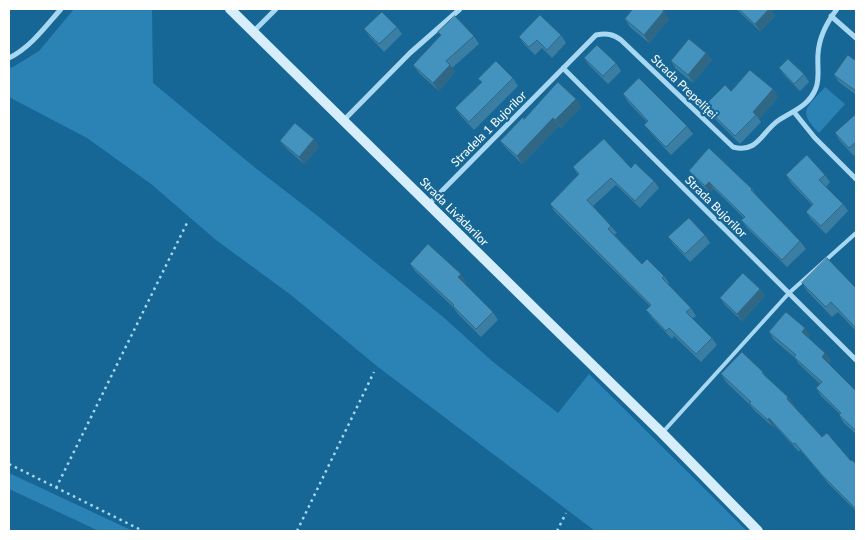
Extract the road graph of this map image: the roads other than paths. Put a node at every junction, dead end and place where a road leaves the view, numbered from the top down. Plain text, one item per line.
1 (60, 9) edge
2 (230, 9) edge
3 (276, 9) edge
4 (460, 9) edge
5 (837, 9) edge
6 (831, 16) junction
7 (254, 31) junction
8 (856, 38) edge
9 (9, 58) edge
10 (563, 68) junction
11 (794, 112) junction
12 (343, 121) junction
13 (856, 179) edge
14 (429, 204) junction
15 (856, 233) edge
16 (788, 294) junction
17 (856, 360) edge
18 (662, 433) junction
19 (758, 531) edge

1 - 9 street
2 - 7 street, Strada Livădarilor
3 - 7 street
4 - 12 street
5 - 6 street, Strada Prepeliței
6 - 8 street
6 - 11 street, Strada Prepeliței
7 - 12 street, Strada Livădarilor
10 - 11 street, Strada Prepeliței
10 - 14 street, Stradela 1 Bujorilor
10 - 16 street, Strada Bujorilor
11 - 13 street
12 - 14 street, Strada Livădarilor
14 - 18 street, Strada Livădarilor
15 - 16 lane
16 - 17 street, Strada Bujorilor
16 - 18 lane
18 - 19 street, Strada Livădarilor

